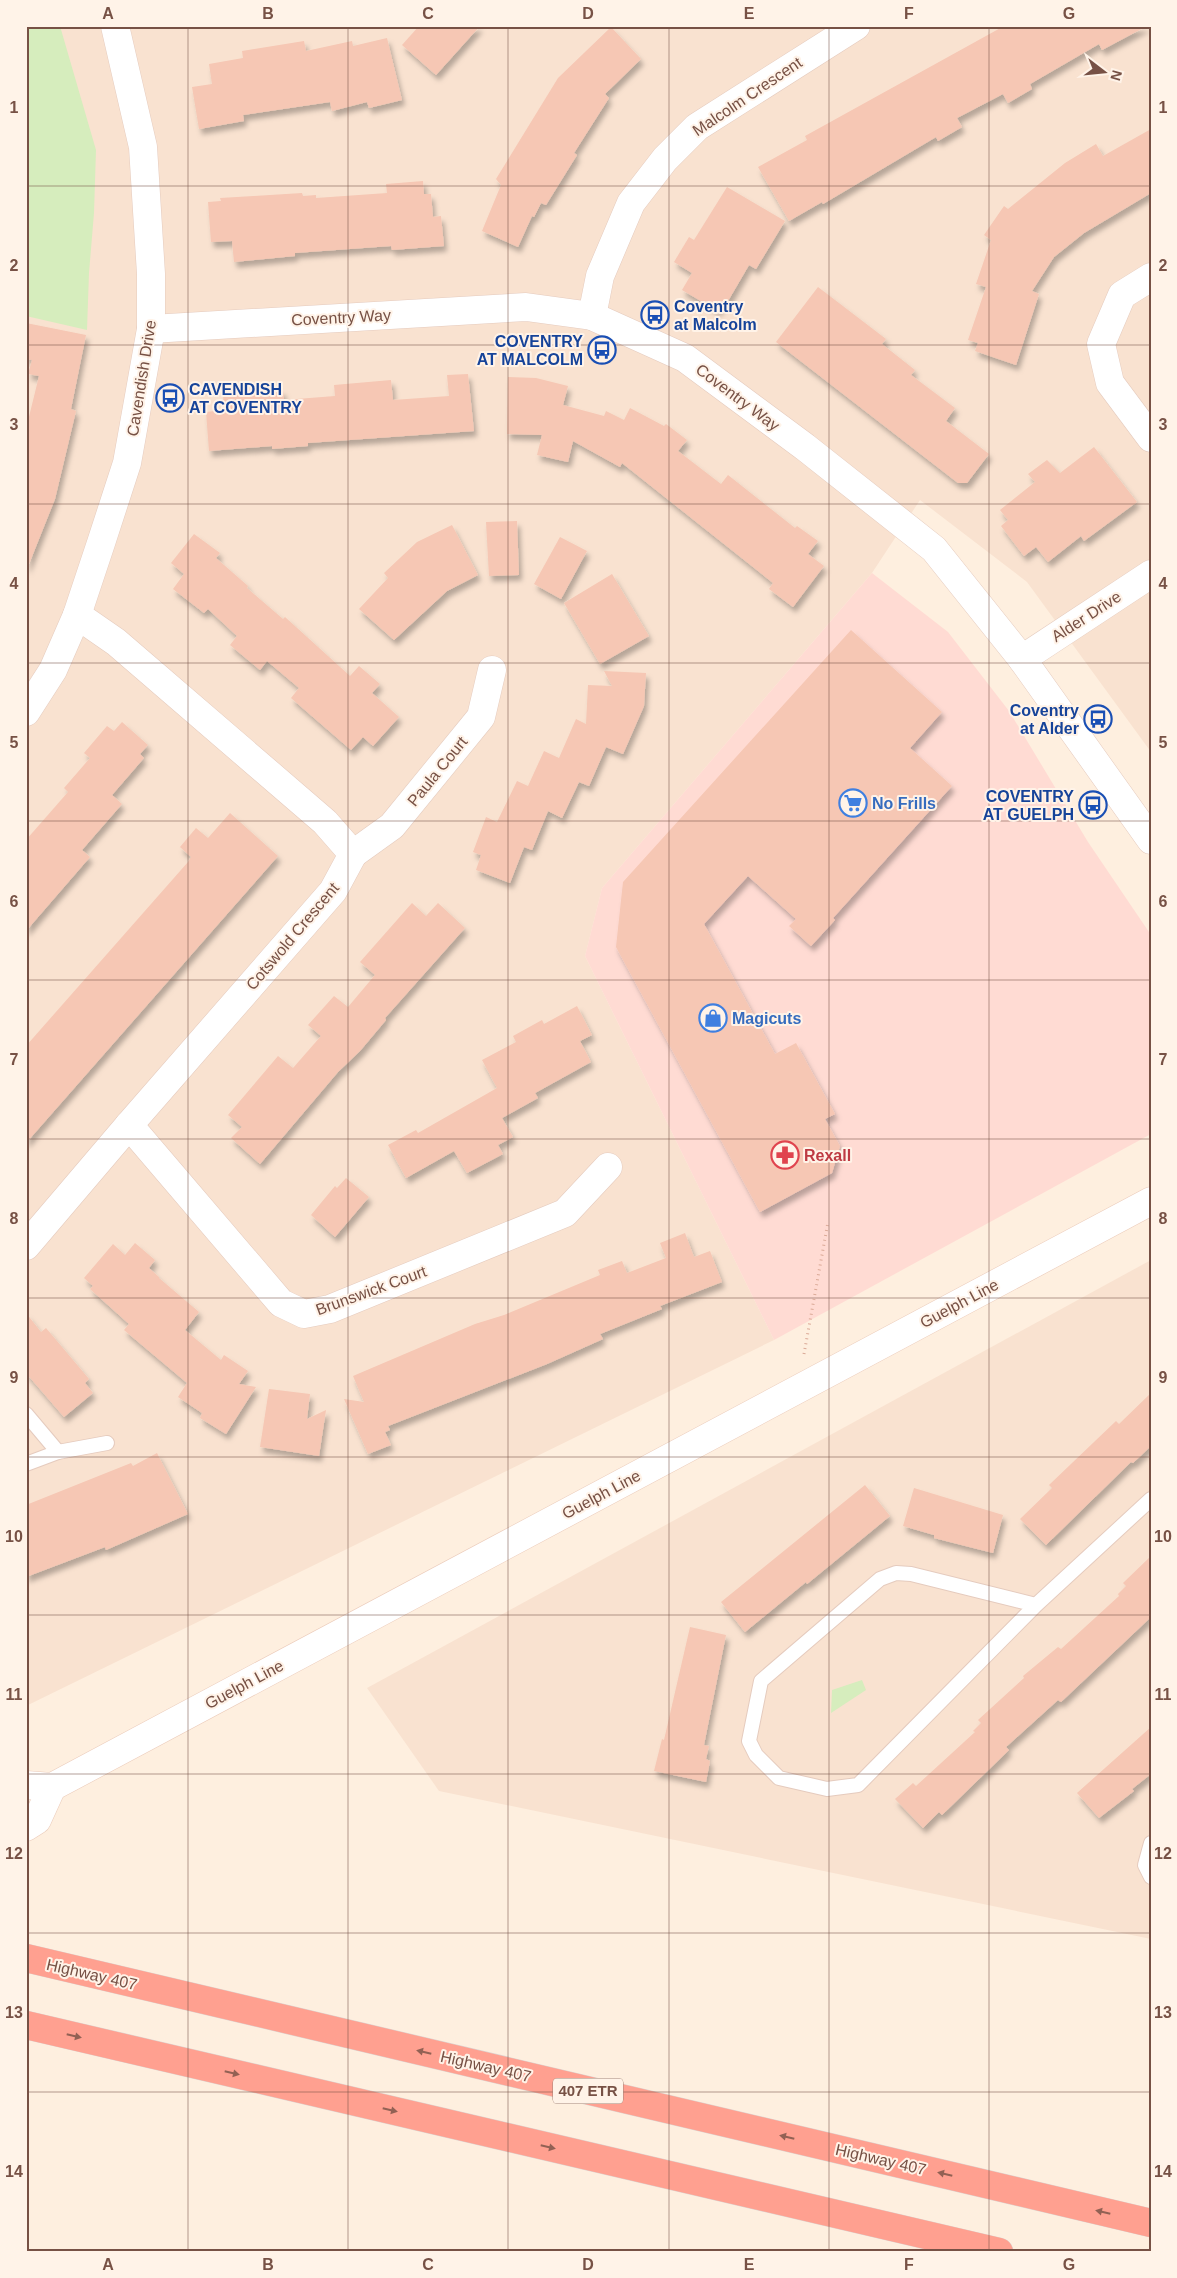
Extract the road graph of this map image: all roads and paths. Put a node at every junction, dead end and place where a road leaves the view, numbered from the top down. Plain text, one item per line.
1 (115, 26) edge
2 (848, 28) edge
3 (1151, 277) edge
4 (592, 316) junction
5 (151, 328) junction
6 (1151, 438) edge
7 (1151, 574) edge
8 (77, 615) junction
9 (1022, 659) junction
10 (492, 670) dead end
11 (26, 712) edge
12 (1151, 840) edge
13 (353, 854) junction
14 (129, 1125) junction
15 (608, 1167) dead end
16 (1151, 1201) edge
17 (828, 1222) dead end
18 (26, 1246) edge
19 (798, 1389) junction
20 (26, 1414) edge
21 (107, 1443) dead end
22 (58, 1452) junction
23 (26, 1464) edge
24 (1151, 1499) edge
25 (1036, 1604) junction
26 (39, 1786) edge
27 (26, 1827) edge
28 (1151, 1843) edge
29 (1151, 1877) edge
30 (26, 1958) edge
31 (26, 2025) edge
32 (1151, 2223) edge
33 (999, 2252) edge

1 - 5 street, Cavendish Drive
2 - 4 street, Malcolm Crescent
3 - 6 street
4 - 5 street, Coventry Way
4 - 9 street, Coventry Way
5 - 8 street, Cavendish Drive
7 - 9 street, Alder Drive
8 - 11 street, Cavendish Drive
8 - 13 street
9 - 12 street, Coventry Way
10 - 13 street, Paula Court
13 - 14 street, Cotswold Crescent
14 - 15 street, Brunswick Court
14 - 18 street, Cotswold Crescent
16 - 19 street, Guelph Line
17 - 19 path
19 - 26 street, Guelph Line
20 - 22 lane
21 - 22 lane
22 - 23 lane
24 - 25 lane
25 - 25 lane
26 - 27 street, Guelph Line
28 - 29 lane
32 -> 30 highway, Highway 407 / 407 ETR
31 -> 33 highway

